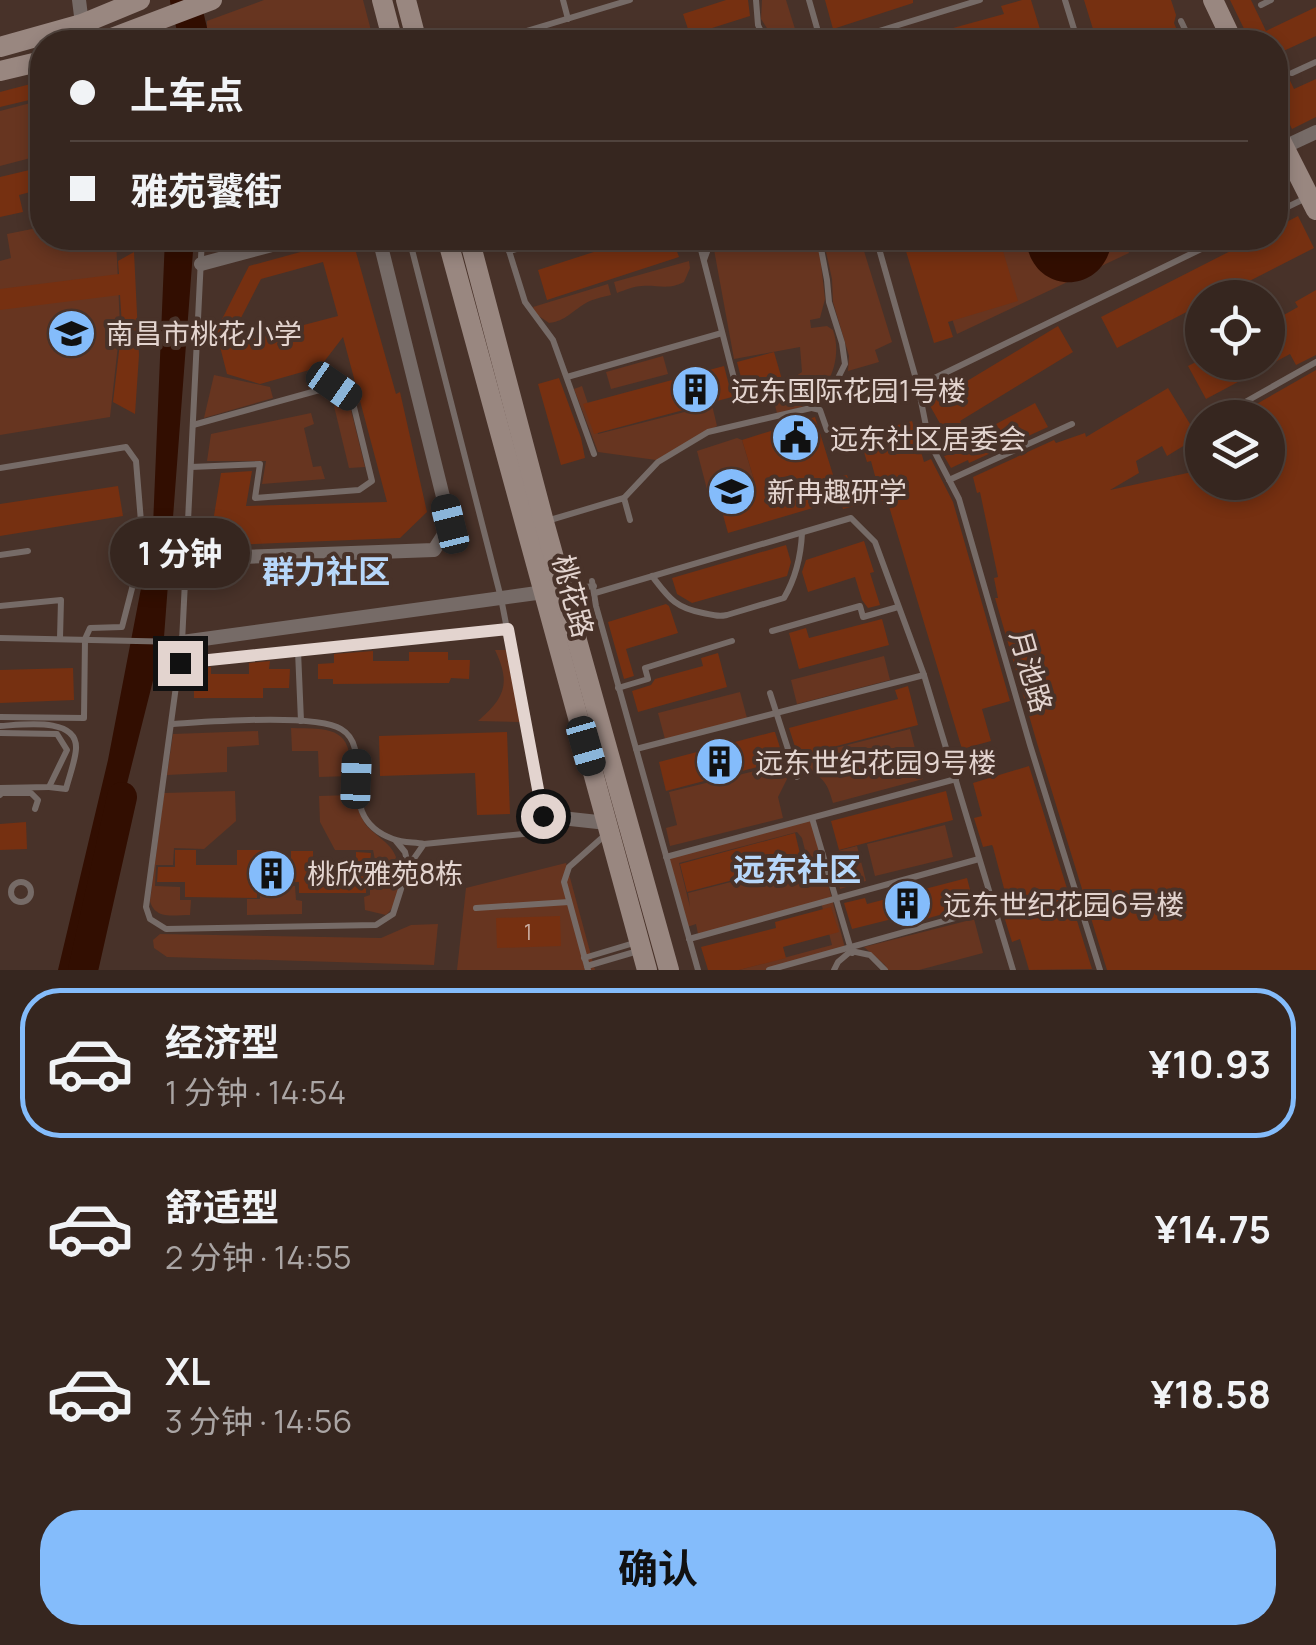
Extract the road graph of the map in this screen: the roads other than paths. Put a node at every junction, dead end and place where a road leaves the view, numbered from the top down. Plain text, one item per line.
1 (79, 0) edge
2 (212, 0) edge
3 (382, 0) edge
4 (406, 0) edge
5 (563, 0) edge
6 (630, 0) edge
7 (756, 0) edge
8 (809, 0) edge
9 (980, 0) edge
10 (1065, 0) edge
11 (1213, 0) edge
12 (1272, 0) edge
13 (133, 3) edge
14 (1260, 5) dead end
15 (568, 19) junction
16 (1181, 21) dead end
17 (82, 24) junction
18 (60, 30) edge
19 (134, 30) edge
20 (391, 30) edge
21 (414, 30) edge
22 (531, 30) edge
23 (760, 30) edge
24 (818, 30) edge
25 (882, 30) edge
26 (1074, 30) edge
27 (1185, 30) edge
28 (1227, 30) edge
29 (30, 38) edge
30 (0, 46) edge
31 (1316, 62) edge
32 (30, 64) edge
33 (0, 71) edge
34 (1292, 73) dead end
35 (1316, 132) edge
36 (1288, 139) edge
37 (1288, 160) edge
38 (1312, 203) edge
39 (202, 250) edge
40 (253, 250) edge
41 (381, 250) edge
42 (412, 250) edge
43 (451, 250) edge
44 (472, 250) edge
45 (513, 250) edge
46 (701, 250) edge
47 (708, 250) edge
48 (822, 250) edge
49 (879, 250) edge
50 (1199, 250) edge
51 (509, 251) joint
52 (704, 261) junction
53 (201, 264) junction
54 (722, 332) junction
55 (1316, 362) edge
56 (567, 376) junction
57 (918, 386) junction
58 (739, 398) dead end
59 (1249, 400) edge
60 (811, 408) junction
61 (1072, 424) dead end
62 (193, 425) junction
63 (827, 430) dead end
64 (594, 454) dead end
65 (191, 467) junction
66 (0, 468) edge
67 (948, 480) junction
68 (624, 498) junction
69 (630, 520) dead end
70 (544, 522) junction
71 (802, 532) junction
72 (28, 551) dead end
73 (0, 554) edge
74 (186, 559) junction
75 (652, 576) junction
76 (594, 587) junction
77 (553, 591) junction
78 (502, 598) junction
79 (0, 606) edge
80 (898, 607) junction
81 (508, 629) junction
82 (772, 631) dead end
83 (0, 638) edge
84 (60, 638) junction
85 (89, 639) junction
86 (182, 642) junction
87 (732, 642) dead end
88 (298, 651) junction
89 (180, 663) junction
90 (924, 676) junction
91 (618, 688) junction
92 (770, 693) dead end
93 (776, 713) junction
94 (0, 718) edge
95 (302, 721) junction
96 (171, 724) junction
97 (0, 730) edge
98 (636, 749) junction
99 (797, 777) dead end
100 (956, 780) junction
101 (49, 787) junction
102 (1, 792) edge
103 (34, 809) dead end
104 (543, 816) junction
105 (812, 818) junction
106 (608, 827) junction
107 (396, 840) junction
108 (424, 844) junction
109 (666, 857) junction
110 (979, 859) junction
111 (408, 867) junction
112 (11, 889) dead end
113 (0, 892) edge
114 (836, 898) junction
115 (569, 902) junction
116 (476, 908) dead end
117 (994, 908) junction
118 (689, 939) junction
119 (851, 951) junction
120 (643, 954) edge
121 (586, 964) edge
122 (669, 970) edge
123 (698, 970) edge
124 (769, 970) edge
125 (834, 970) edge
126 (885, 970) edge
127 (1013, 970) edge
128 (1100, 970) edge

1 - 17 street
2 - 19 main road
3 - 20 main road
4 - 21 main road
5 - 15 lane
6 - 15 lane
7 - 23 lane
8 - 24 lane
9 - 25 lane
10 - 26 lane
11 - 28 main road
12 - 14 lane
13 - 17 main road
15 - 22 lane
16 - 27 lane
17 - 18 main road
29 - 30 main road
31 - 34 lane
32 - 33 main road
35 - 36 street
37 - 38 main road
39 - 53 lane
40 - 53 street
41 - 74 street
42 - 78 lane
43 - 77 main road, 桃花路
44 - 70 main road, 桃花路
45 - 51 lane
46 - 52 lane
47 - 52 lane
48 - 60 lane
49 - 57 lane, 月池路
50 - 57 lane
51 - 56 lane
52 - 54 lane
53 - 62 lane
54 - 56 lane
54 - 58 lane
55 - 59 lane
56 - 64 lane
57 - 67 lane, 月池路
60 - 63 lane
60 - 68 lane
61 - 67 lane
62 - 65 lane
62 - 65 lane
65 - 74 lane
66 - 85 lane
67 - 128 lane, 月池路
68 - 69 lane
68 - 70 lane
70 - 77 main road, 桃花路
71 - 75 lane
71 - 75 lane
71 - 80 lane
72 - 73 lane
74 - 86 lane
75 - 76 lane
76 - 77 lane
76 - 91 lane
77 - 78 street
77 - 106 main road, 桃花路
77 - 122 main road, 桃花路
78 - 81 lane
78 - 86 street
79 - 84 lane
80 - 82 lane
80 - 90 lane
81 - 88 lane
81 - 104 lane
83 - 84 lane
84 - 85 lane
85 - 86 lane
85 - 94 lane
86 - 89 lane
87 - 91 lane
88 - 89 lane
88 - 95 lane
89 - 96 lane
90 - 93 lane
90 - 100 lane
91 - 98 lane
92 - 93 lane
93 - 98 lane
93 - 99 lane
95 - 96 lane
95 - 107 lane
96 - 111 lane
97 - 101 lane
97 - 101 lane
98 - 109 lane
100 - 105 lane
100 - 110 lane
101 - 102 lane
102 - 103 lane
104 - 106 street
104 - 108 lane
105 - 109 lane
105 - 114 lane
106 - 115 lane
106 - 120 main road, 桃花路
107 - 108 lane
107 - 111 lane
108 - 111 lane
109 - 118 lane
110 - 114 lane
110 - 117 lane
112 - 113 lane
114 - 118 lane
114 - 119 lane
115 - 116 lane
115 - 121 lane
117 - 119 lane
117 - 127 lane
118 - 123 lane
119 - 124 lane
119 - 125 lane
119 - 126 lane
120 - 121 lane

